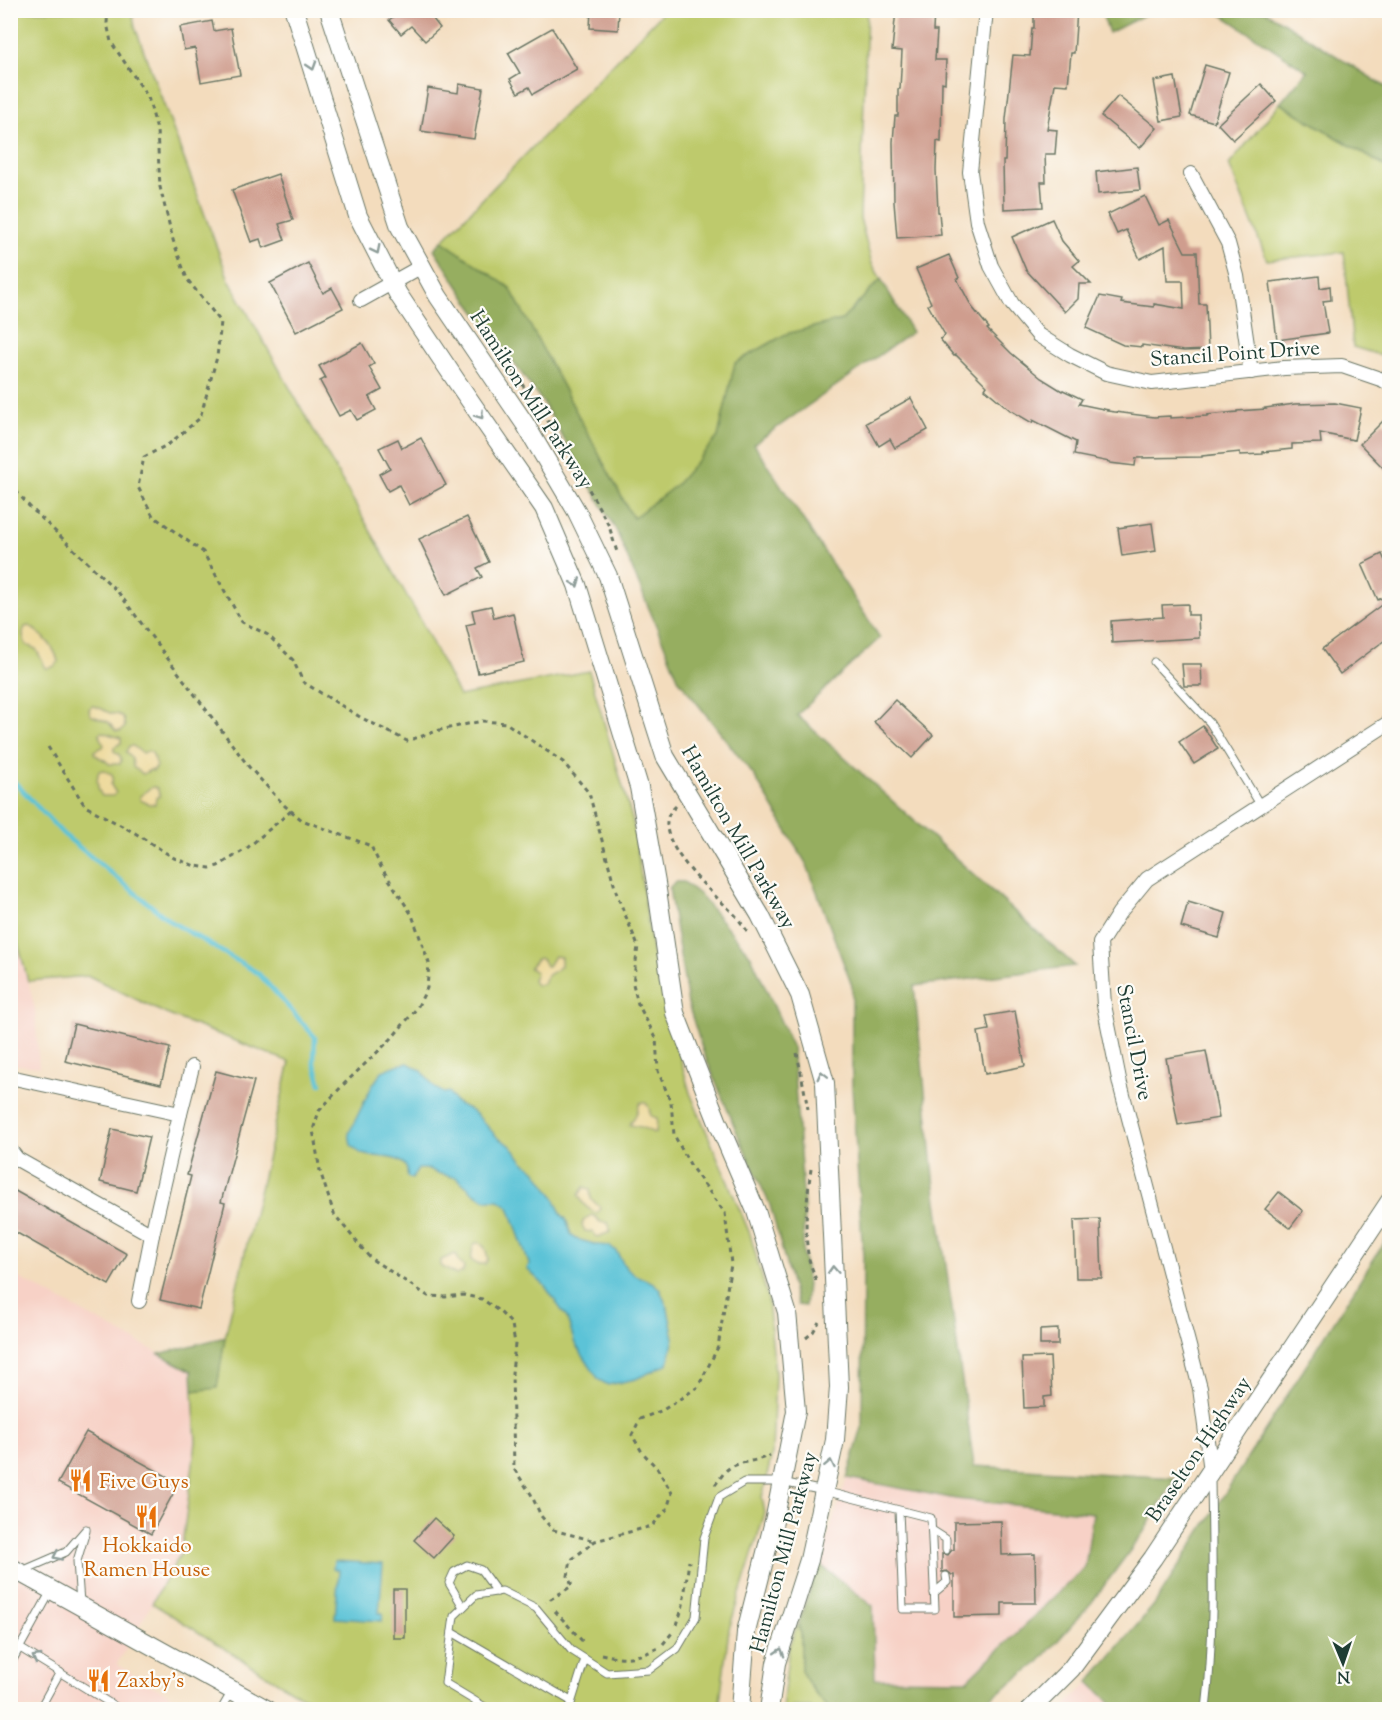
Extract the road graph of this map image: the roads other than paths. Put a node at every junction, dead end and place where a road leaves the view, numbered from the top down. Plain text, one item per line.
1 (294, 10) edge
2 (329, 10) edge
3 (986, 10) edge
4 (1191, 174) dead end
5 (422, 266) junction
6 (393, 282) junction
7 (361, 300) dead end
8 (1389, 364) edge
9 (1251, 372) junction
10 (1386, 382) edge
11 (1154, 662) dead end
12 (1389, 722) edge
13 (1261, 806) junction
14 (192, 1067) dead end
15 (10, 1077) edge
16 (180, 1114) junction
17 (10, 1150) edge
18 (1389, 1201) edge
19 (153, 1235) junction
20 (139, 1300) dead end
21 (1211, 1471) junction
22 (782, 1482) junction
23 (824, 1491) junction
24 (899, 1510) junction
25 (932, 1530) junction
26 (946, 1550) dead end
27 (15, 1569) edge
28 (946, 1576) dead end
29 (52, 1590) junction
30 (496, 1592) junction
31 (934, 1593) junction
32 (80, 1605) junction
33 (463, 1607) junction
34 (452, 1632) junction
35 (20, 1648) junction
36 (585, 1659) junction
37 (12, 1661) edge
38 (60, 1672) junction
39 (233, 1690) junction
40 (571, 1701) junction
41 (39, 1710) edge
42 (121, 1710) edge
43 (221, 1710) edge
44 (268, 1710) edge
45 (490, 1710) edge
46 (569, 1710) edge
47 (740, 1710) edge
48 (769, 1710) edge
49 (1030, 1710) edge
50 (1206, 1710) edge

1 -> 6 street, Hamilton Mill Parkway
2 - 5 street, Hamilton Mill Parkway
3 - 9 street, Stancil Point Drive
4 - 9 street
5 - 6 street
23 -> 5 street, Hamilton Mill Parkway
6 - 7 street
6 -> 22 street, Hamilton Mill Parkway
8 - 10 lane
9 - 10 street, Stancil Point Drive
11 - 13 lane
12 - 13 street, Stancil Drive
13 - 21 street, Stancil Drive
14 - 16 street
15 - 16 street
16 - 19 street
17 - 19 street
18 - 21 street, Braselton Highway
19 - 20 street
21 - 49 street, Braselton Highway
21 - 50 lane
22 - 23 lane
22 - 36 lane
22 - 47 street, Hamilton Mill Parkway
23 - 24 lane
48 -> 23 street, Hamilton Mill Parkway
24 - 25 lane
24 - 31 lane
25 - 26 lane
25 - 31 lane
27 - 29 street
32 -> 27 lane
28 - 31 lane
29 - 32 street
29 - 35 lane
30 - 33 lane
30 - 33 lane
30 - 36 lane
32 - 39 street
33 - 34 lane
34 - 40 lane
34 - 45 lane
35 - 37 lane
38 -> 35 lane
36 - 40 lane
38 - 41 lane
38 - 42 lane
39 - 43 lane
39 - 44 street
40 - 46 lane

